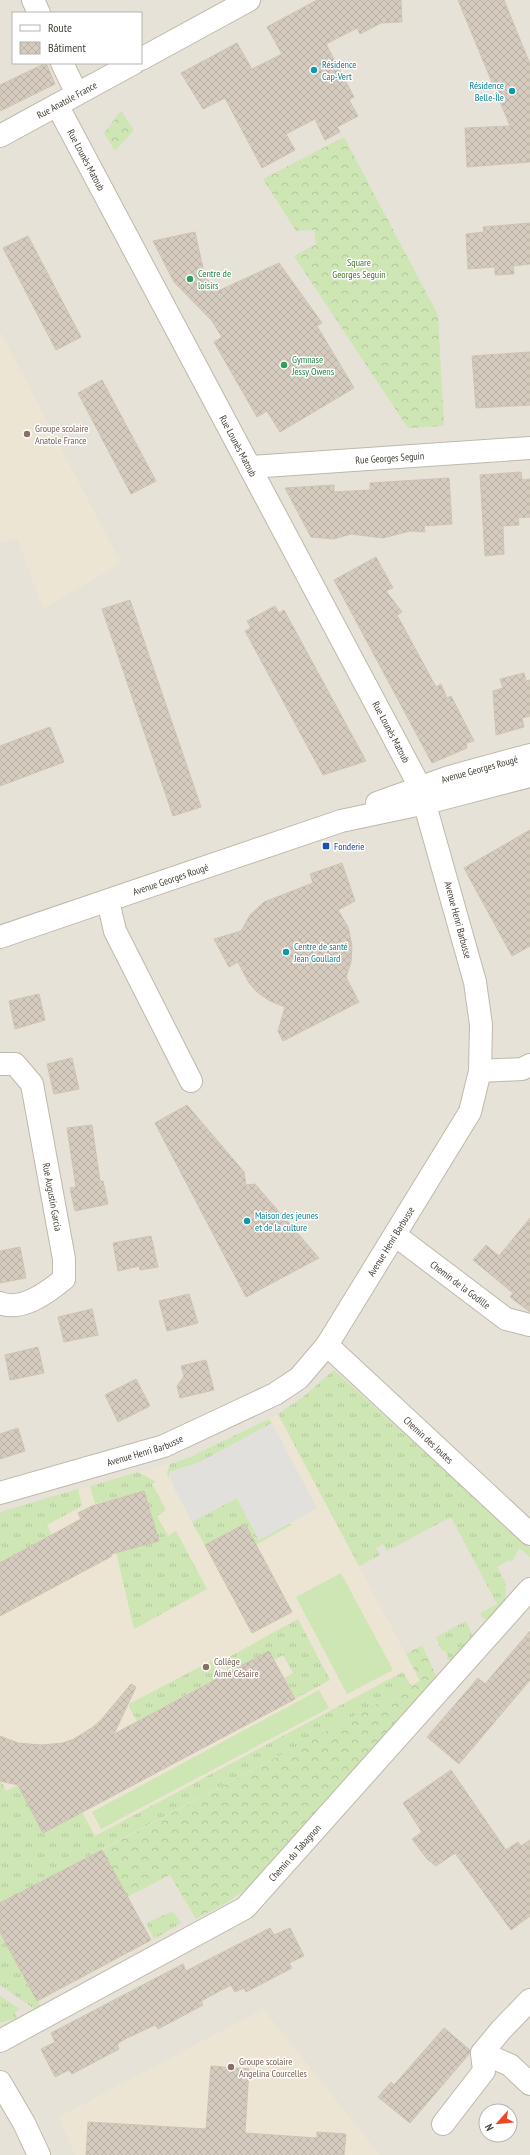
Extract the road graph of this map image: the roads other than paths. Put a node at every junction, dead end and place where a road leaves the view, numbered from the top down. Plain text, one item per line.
1 (33, 0) edge
2 (249, 0) edge
3 (39, 12) edge
4 (142, 58) edge
5 (62, 64) edge
6 (132, 64) edge
7 (77, 94) junction
8 (57, 105) junction
9 (0, 136) edge
10 (530, 448) edge
11 (250, 467) junction
12 (530, 755) edge
13 (530, 776) edge
14 (423, 795) junction
15 (108, 901) junction
16 (0, 937) edge
17 (0, 1064) edge
18 (530, 1065) edge
19 (480, 1071) junction
20 (191, 1081) dead end
21 (395, 1235) junction
22 (0, 1303) edge
23 (530, 1325) edge
24 (327, 1345) junction
25 (0, 1493) edge
26 (530, 1534) edge
27 (530, 1588) edge
28 (530, 2000) edge
29 (0, 2041) edge
30 (482, 2053) junction
31 (0, 2082) edge
32 (530, 2084) edge
33 (443, 2124) dead end
34 (39, 2155) edge

1 - 3 street
2 - 4 street
5 - 7 street
6 - 7 street, Rue Anatole France
7 - 8 street, Rue Anatole France
8 - 9 street, Rue Anatole France
8 - 11 street, Rue Lounès Matoub
10 - 11 street, Rue Georges Seguin
11 - 14 street, Rue Lounès Matoub
12 - 14 street, Avenue Georges Rougé
13 - 14 street, Avenue Georges Rougé
14 - 15 street, Avenue Georges Rougé
14 - 19 street, Avenue Henri Barbusse
15 - 16 street, Avenue Georges Rougé
15 - 20 street
17 - 22 street, Rue Augustin Garcia
18 - 19 street
19 - 21 street, Avenue Henri Barbusse
21 - 23 street, Chemin de la Godille
21 - 24 street, Avenue Henri Barbusse
24 - 25 street, Avenue Henri Barbusse
24 - 26 street, Chemin des Joutes
27 - 29 street, Chemin du Tabagnon
28 - 30 street
30 - 32 street
30 - 33 street
31 - 34 street

